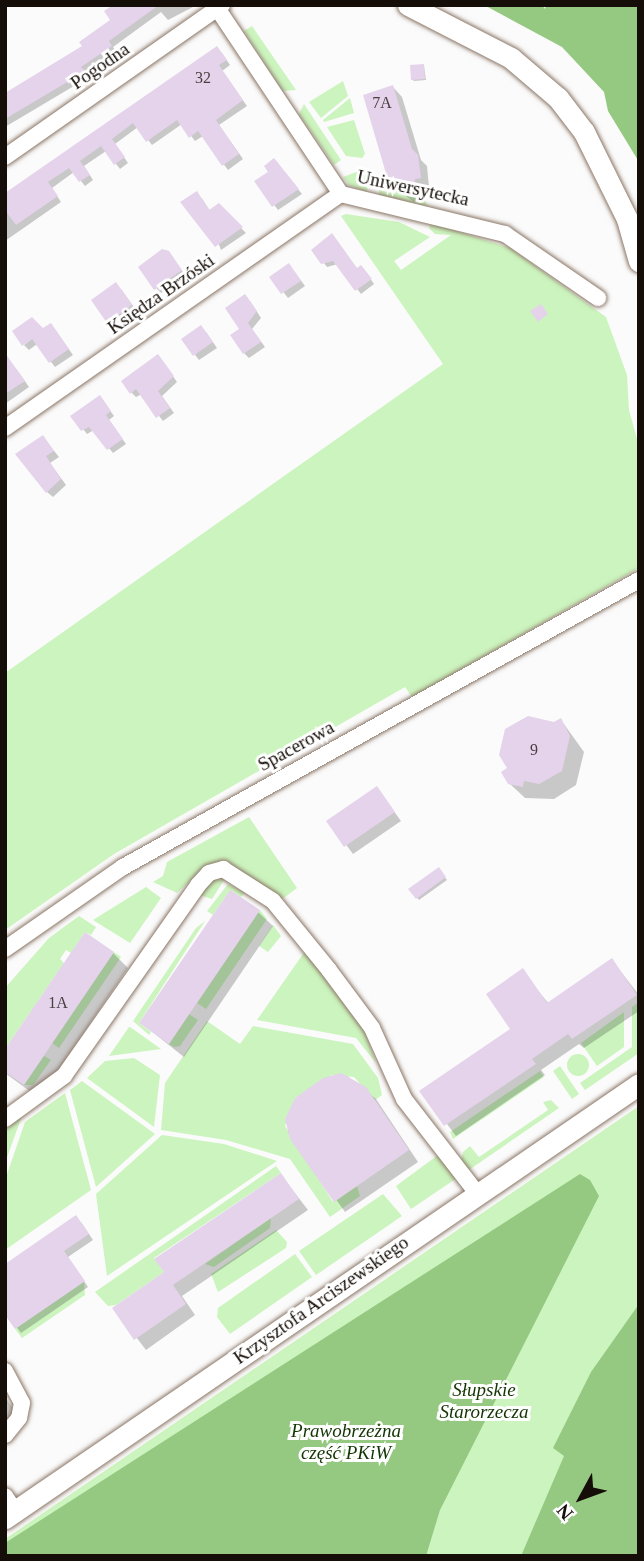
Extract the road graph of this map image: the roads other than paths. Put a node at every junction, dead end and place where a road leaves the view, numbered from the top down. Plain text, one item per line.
1 (408, 5) edge
2 (218, 7) edge
3 (5, 157) edge
4 (341, 194) junction
5 (639, 261) edge
6 (598, 298) dead end
7 (5, 428) edge
8 (639, 580) edge
9 (615, 593) junction
10 (639, 597) edge
11 (5, 949) edge
12 (639, 1084) edge
13 (5, 1119) edge
14 (477, 1193) junction
15 (5, 1371) edge
16 (5, 1434) edge
17 (9, 1508) edge

1 - 5 street
2 - 3 street, Pogodna
2 - 4 street, Uniwersytecka
4 - 6 street, Uniwersytecka
4 - 7 street, Księdza Brzóski
8 - 9 street, Spacerowa
9 - 10 street
9 - 11 street, Spacerowa
12 - 14 street, Krzysztofa Arciszewskiego
13 - 14 street
14 - 17 street, Krzysztofa Arciszewskiego
15 - 16 street

